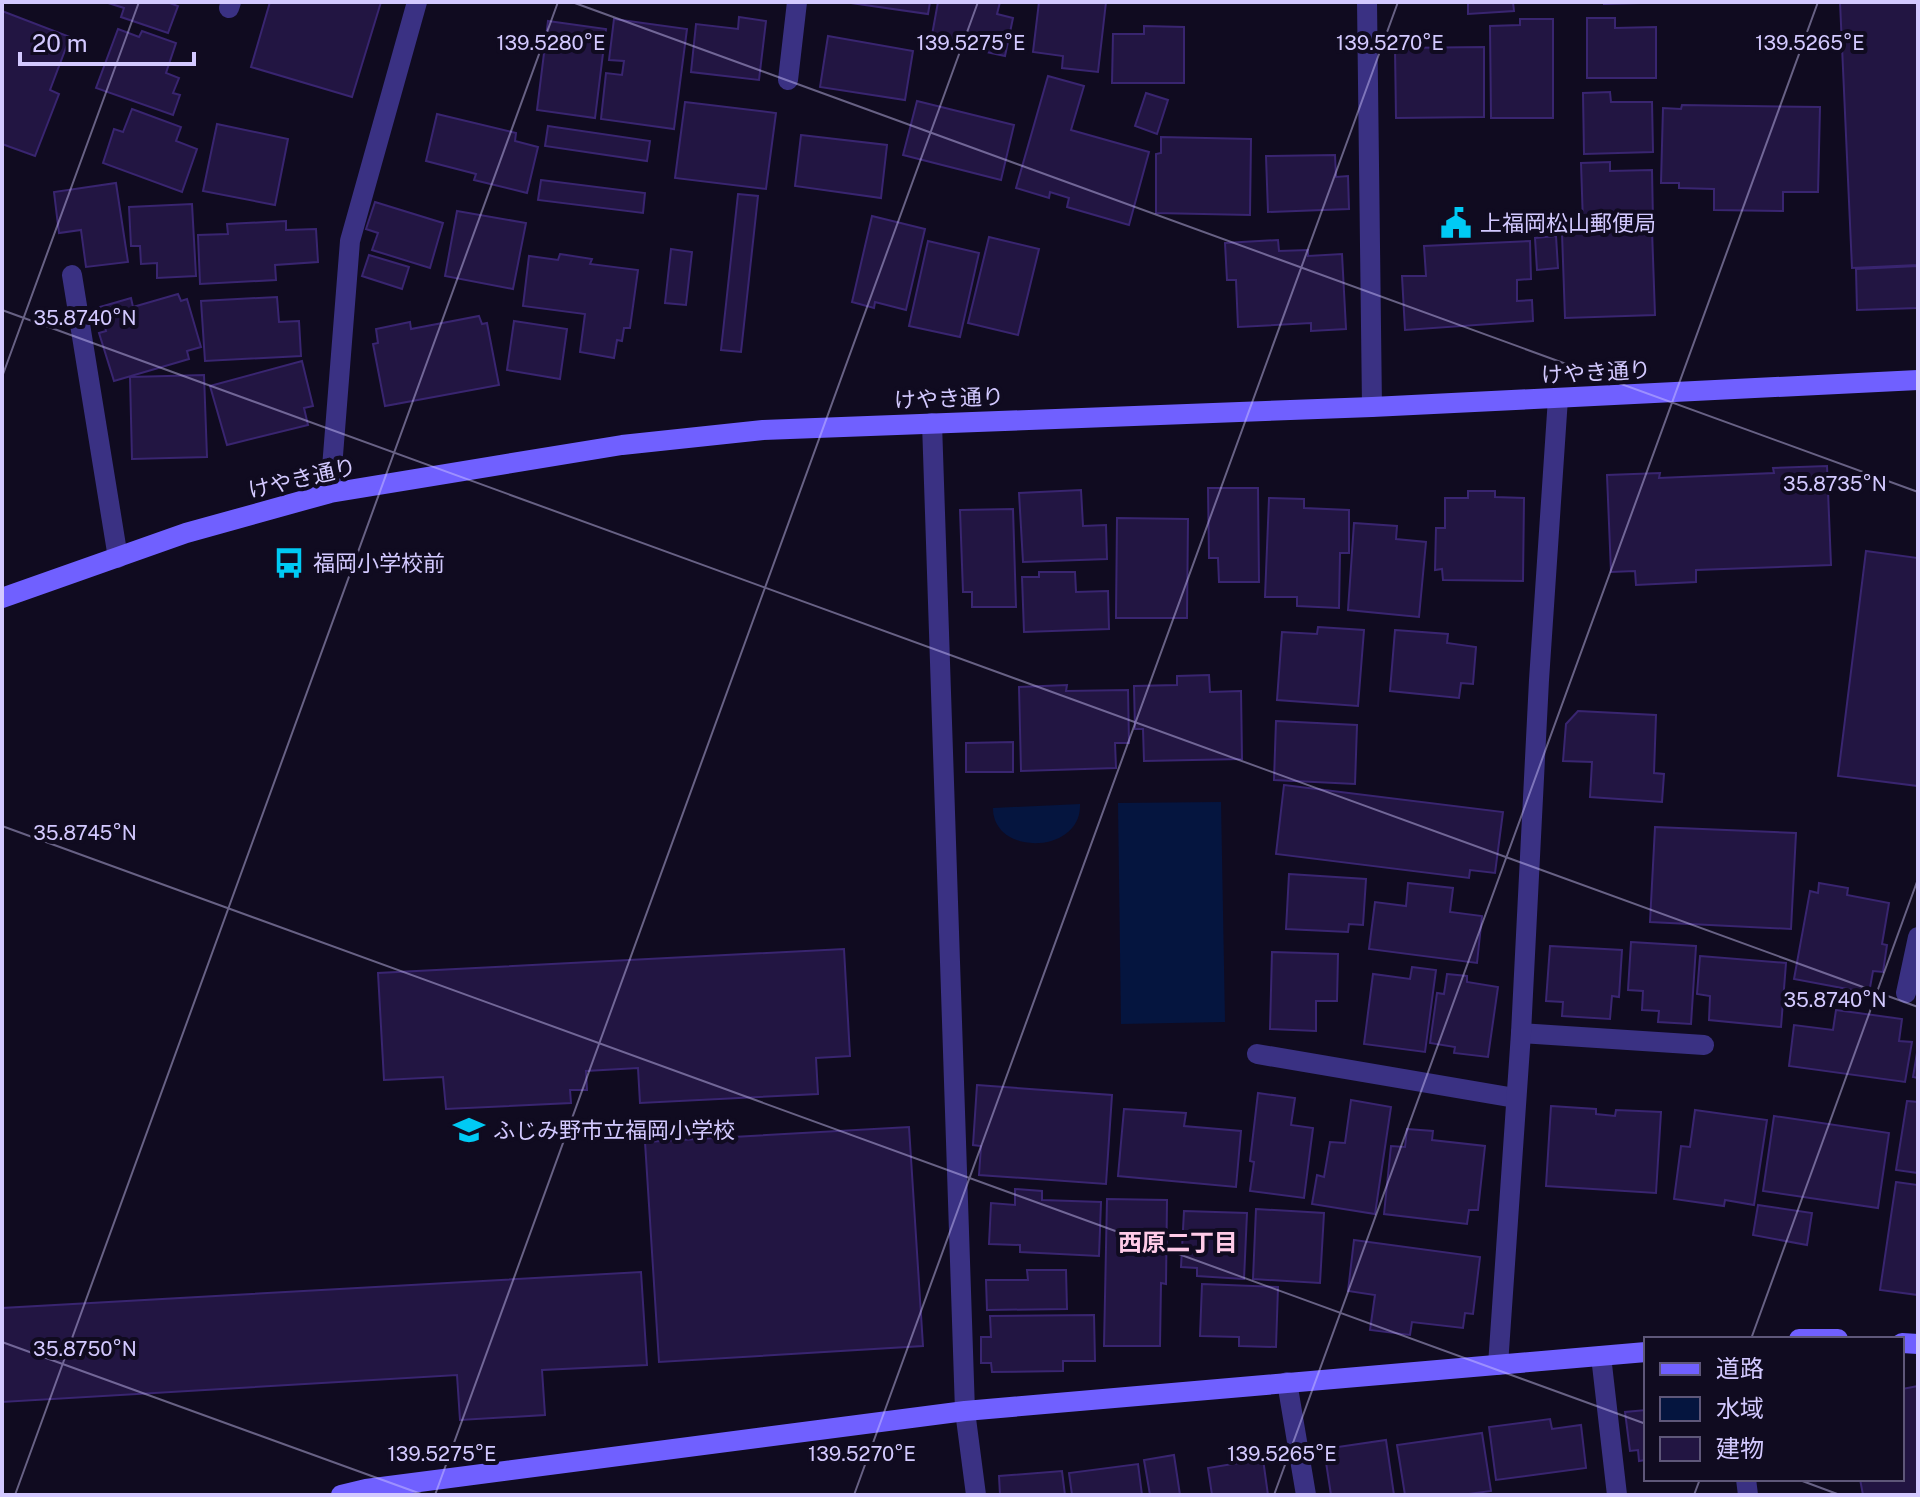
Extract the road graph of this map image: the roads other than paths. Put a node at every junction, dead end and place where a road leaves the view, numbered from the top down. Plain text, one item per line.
1 (417, 2) edge
2 (797, 2) edge
3 (1367, 2) edge
4 (788, 80) dead end
5 (72, 275) dead end
6 (1918, 380) edge
7 (1558, 398) junction
8 (1372, 407) junction
9 (932, 423) junction
10 (330, 493) junction
11 (118, 558) junction
12 (2, 598) edge
13 (1918, 937) edge
14 (1906, 993) dead end
15 (1521, 1033) junction
16 (1704, 1045) dead end
17 (1257, 1054) dead end
18 (1515, 1098) junction
19 (1644, 1352) edge
20 (1601, 1356) junction
21 (1498, 1365) junction
22 (1287, 1382) junction
23 (965, 1411) junction
24 (367, 1492) edge
25 (341, 1495) edge
26 (976, 1495) edge
27 (1306, 1495) edge
28 (1617, 1495) edge

1 - 10 street
2 - 4 street
3 - 8 street
5 - 11 street
6 - 7 street, けやき通り
7 - 8 street, けやき通り
7 - 15 street
8 - 9 street, けやき通り
9 - 10 street, けやき通り
9 - 23 street
10 - 11 street, けやき通り
11 - 12 street, けやき通り
13 - 14 street
15 - 16 street
15 - 18 street
17 - 18 street
18 - 21 street
19 - 20 street
20 - 21 street
20 - 28 street
21 - 22 street
22 - 23 street
22 - 27 street
23 - 24 street
23 - 26 street
24 - 25 street

